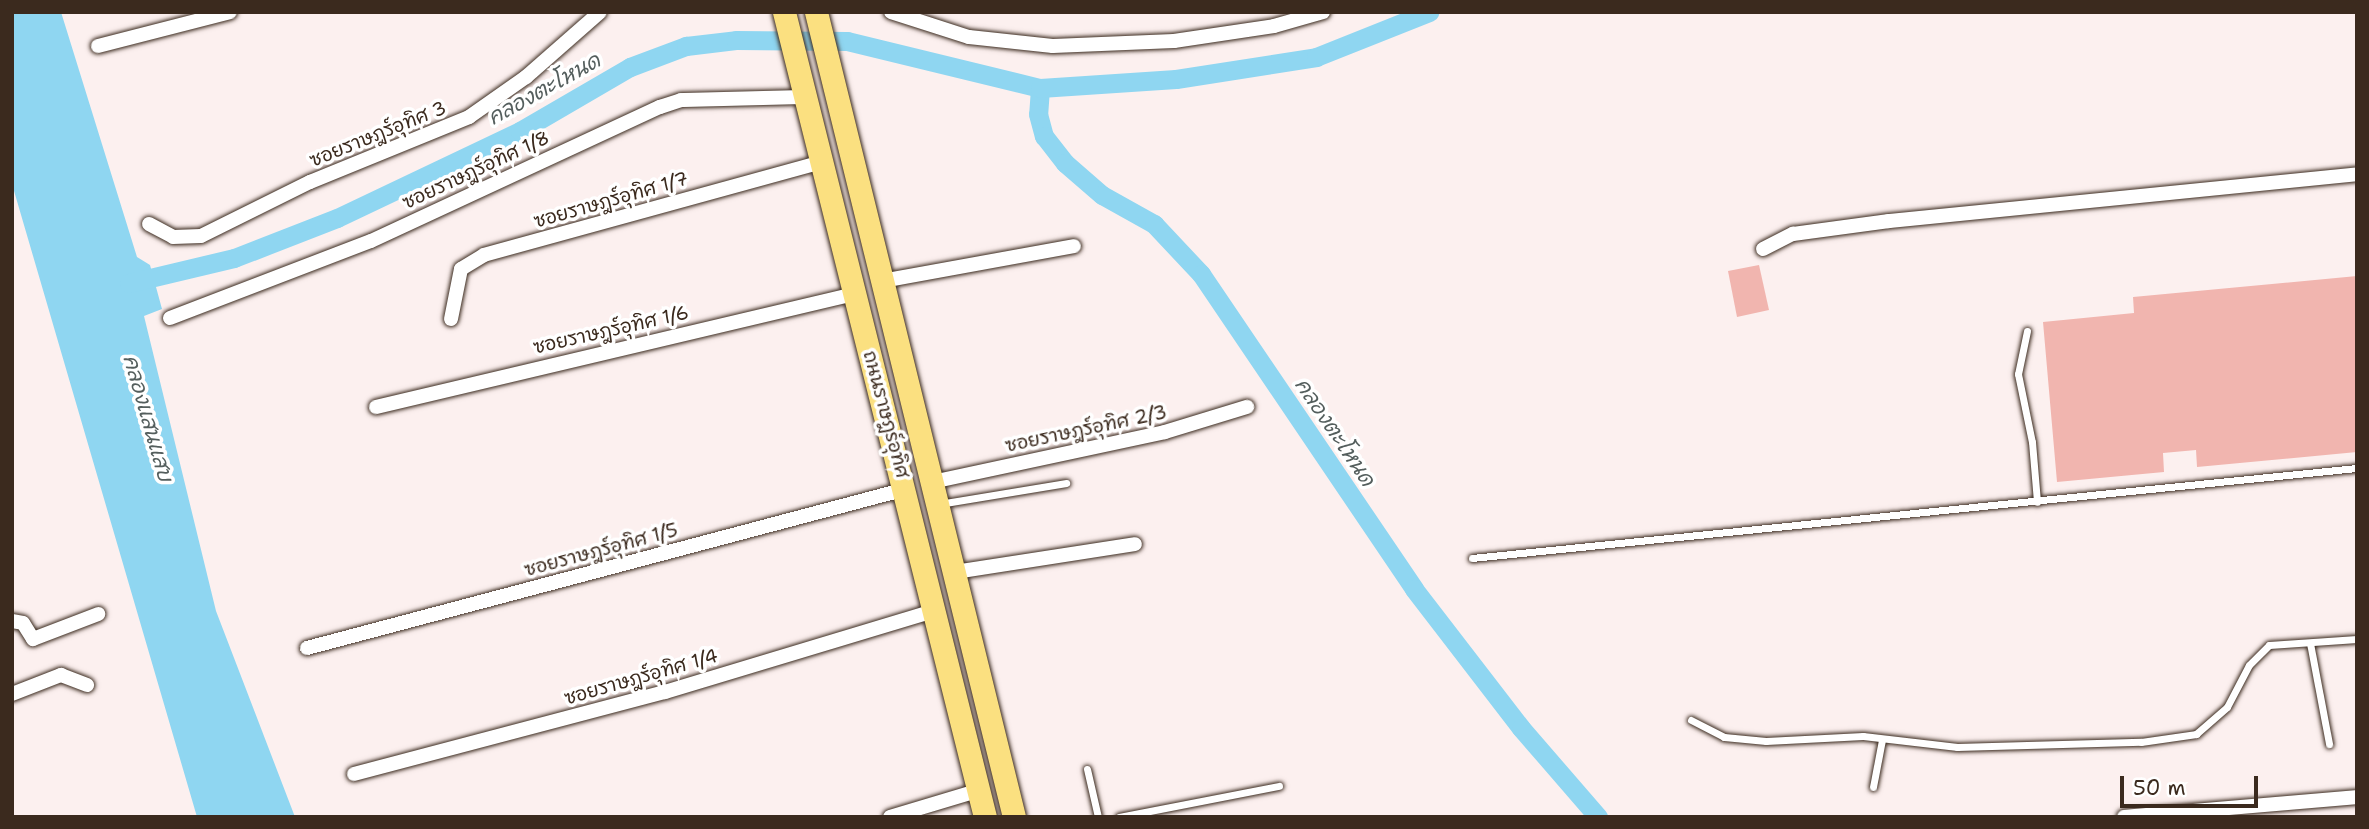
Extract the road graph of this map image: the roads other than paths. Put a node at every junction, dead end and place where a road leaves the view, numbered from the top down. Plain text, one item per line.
1 (230, 12) edge
2 (600, 12) edge
3 (784, 12) edge
4 (816, 12) edge
5 (891, 12) edge
6 (1323, 12) edge
7 (98, 46) dead end
8 (806, 97) junction
9 (822, 162) junction
10 (2357, 174) edge
11 (149, 224) dead end
12 (1074, 246) dead end
13 (1763, 249) dead end
14 (882, 281) junction
15 (855, 293) junction
16 (170, 318) dead end
17 (451, 319) dead end
18 (2027, 331) dead end
19 (376, 407) dead end
20 (1247, 407) dead end
21 (2357, 468) edge
22 (1066, 483) dead end
23 (905, 489) junction
24 (935, 493) junction
25 (2038, 502) junction
26 (1135, 544) dead end
27 (1472, 558) dead end
28 (955, 572) junction
29 (936, 611) junction
30 (98, 614) dead end
31 (12, 621) edge
32 (2357, 639) edge
33 (2310, 643) junction
34 (307, 648) dead end
35 (87, 685) dead end
36 (12, 694) edge
37 (1691, 720) dead end
38 (1882, 740) junction
39 (2329, 744) dead end
40 (1087, 769) dead end
41 (354, 775) dead end
42 (1279, 786) dead end
43 (1873, 787) dead end
44 (980, 790) junction
45 (2357, 797) edge
46 (890, 817) edge
47 (985, 817) edge
48 (1014, 817) edge
49 (1098, 817) edge
50 (1119, 817) edge
51 (2124, 817) edge

1 - 7 street
2 - 11 street, ซอยราษฎร์อุทิศ 3
3 - 8 main road, ถนนราษฎร์อุทิศ
4 - 14 main road, ถนนราษฎร์อุทิศ
5 - 6 street
8 - 9 main road, ถนนราษฎร์อุทิศ
8 - 16 street, ซอยราษฎร์อุทิศ 1/8
9 - 15 main road, ถนนราษฎร์อุทิศ
9 - 17 street, ซอยราษฎร์อุทิศ 1/7
10 - 13 street
12 - 14 street
14 - 24 main road, ถนนราษฎร์อุทิศ
15 - 19 street, ซอยราษฎร์อุทิศ 1/6
15 - 23 main road, ถนนราษฎร์อุทิศ
18 - 25 lane
20 - 24 street, ซอยราษฎร์อุทิศ 2/3
21 - 25 lane
22 - 24 lane
23 - 29 main road, ถนนราษฎร์อุทิศ
23 - 34 street, ซอยราษฎร์อุทิศ 1/5
24 - 28 main road, ถนนราษฎร์อุทิศ
25 - 27 lane
26 - 28 street
28 - 48 main road, ถนนราษฎร์อุทิศ
29 - 41 street, ซอยราษฎร์อุทิศ 1/4
29 - 44 main road, ถนนราษฎร์อุทิศ
30 - 31 street
32 - 33 lane
33 - 38 lane
33 - 39 lane
35 - 36 street
37 - 38 lane
38 - 43 lane
40 - 49 lane
42 - 50 lane
44 - 46 street
44 - 47 main road, ถนนราษฎร์อุทิศ
45 - 51 street

